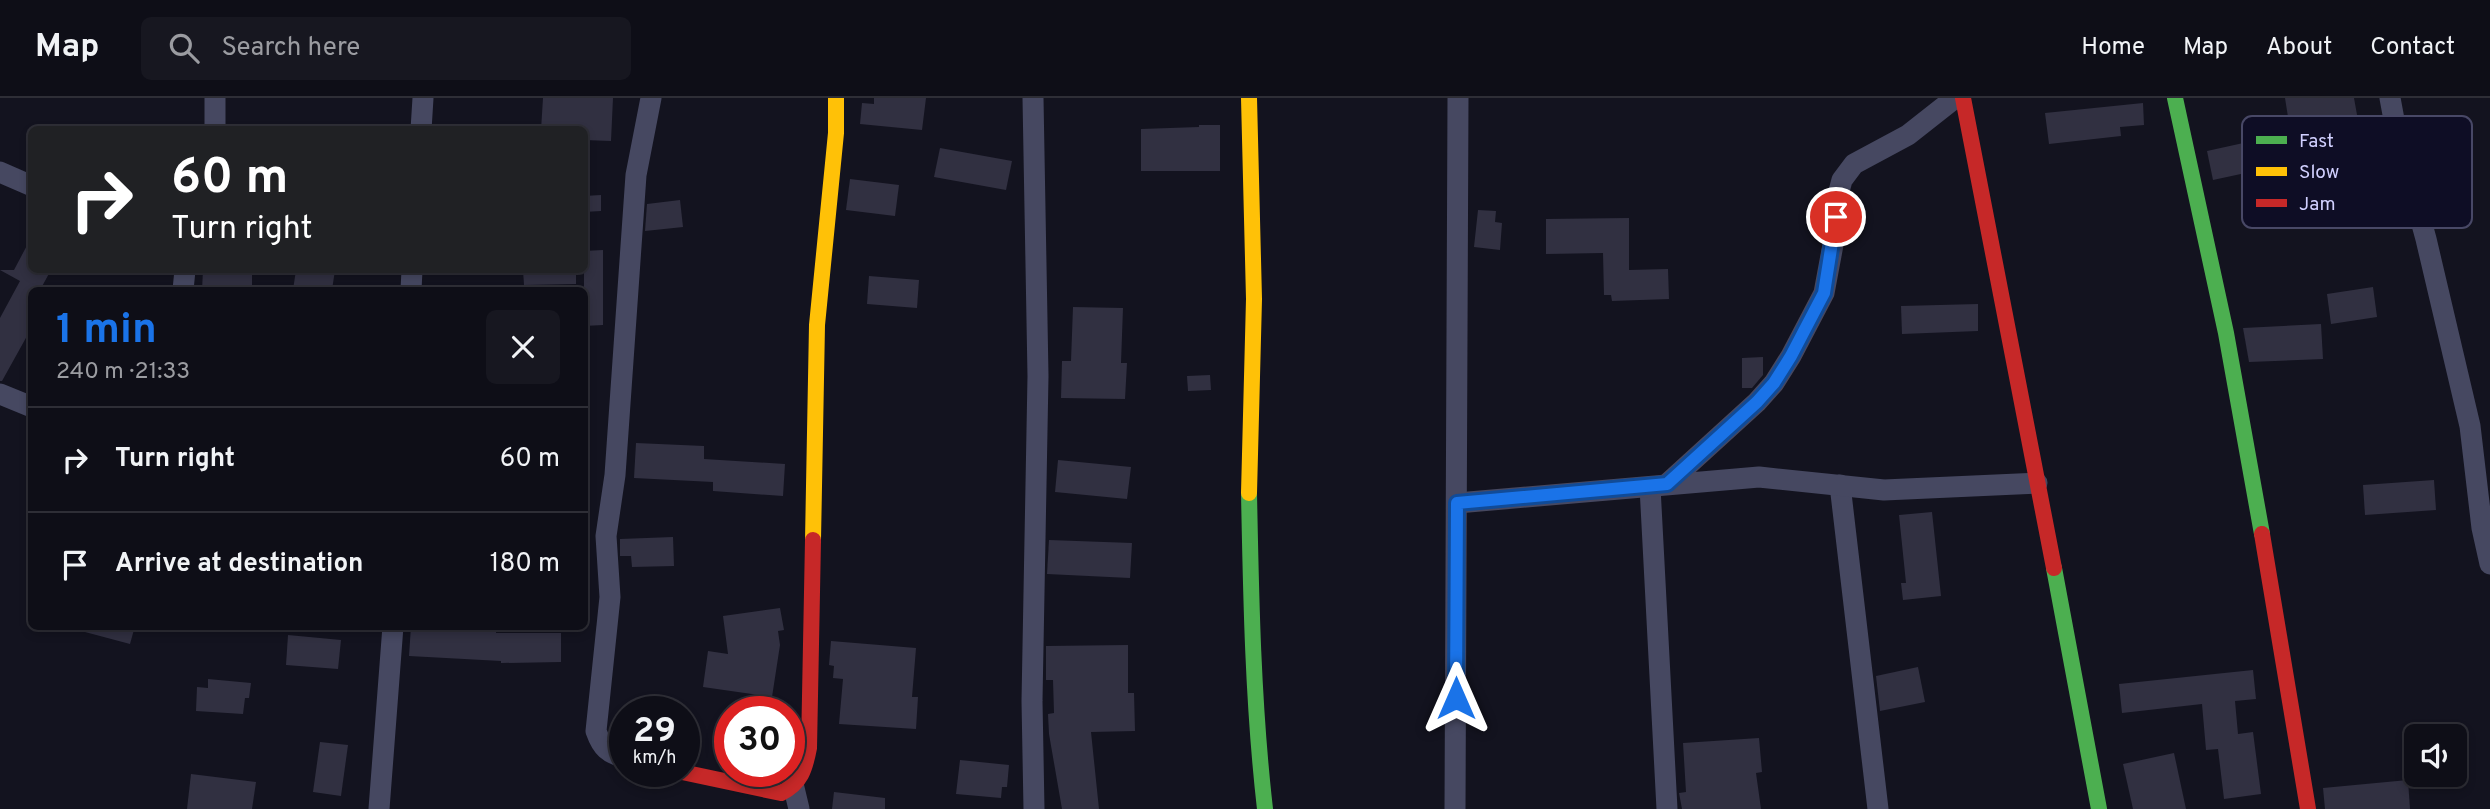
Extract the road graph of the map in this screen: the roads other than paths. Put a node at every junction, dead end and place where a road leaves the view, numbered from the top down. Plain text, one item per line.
1 (215, 98) edge
2 (423, 98) edge
3 (651, 98) edge
4 (836, 98) edge
5 (1033, 98) edge
6 (1249, 98) edge
7 (1458, 98) edge
8 (1955, 98) edge
9 (1963, 98) edge
10 (2175, 98) edge
11 (2390, 98) edge
12 (2393, 116) edge
13 (215, 126) edge
14 (421, 126) edge
15 (0, 172) edge
16 (28, 184) edge
17 (2423, 228) edge
18 (0, 394) edge
19 (28, 405) edge
20 (2037, 483) junction
21 (1840, 485) junction
22 (1659, 486) junction
23 (1457, 503) junction
24 (2490, 564) edge
25 (393, 630) edge
26 (609, 753) edge
27 (700, 776) edge
28 (797, 799) edge
29 (379, 809) edge
30 (1034, 809) edge
31 (1265, 809) edge
32 (1455, 809) edge
33 (1667, 809) edge
34 (1878, 809) edge
35 (2099, 809) edge
36 (2308, 809) edge

1 - 13 street
2 - 14 street
3 - 26 street
4 - 28 street
5 - 30 street
6 - 31 street
7 - 23 street
8 - 22 street
9 - 20 street
10 - 36 street
11 - 12 street
15 - 16 street
17 - 24 street
18 - 19 street
20 - 21 street
20 - 35 street
21 - 22 street
21 - 34 street
22 - 23 street
22 - 33 street
23 - 32 street
25 - 29 street
27 - 28 street

